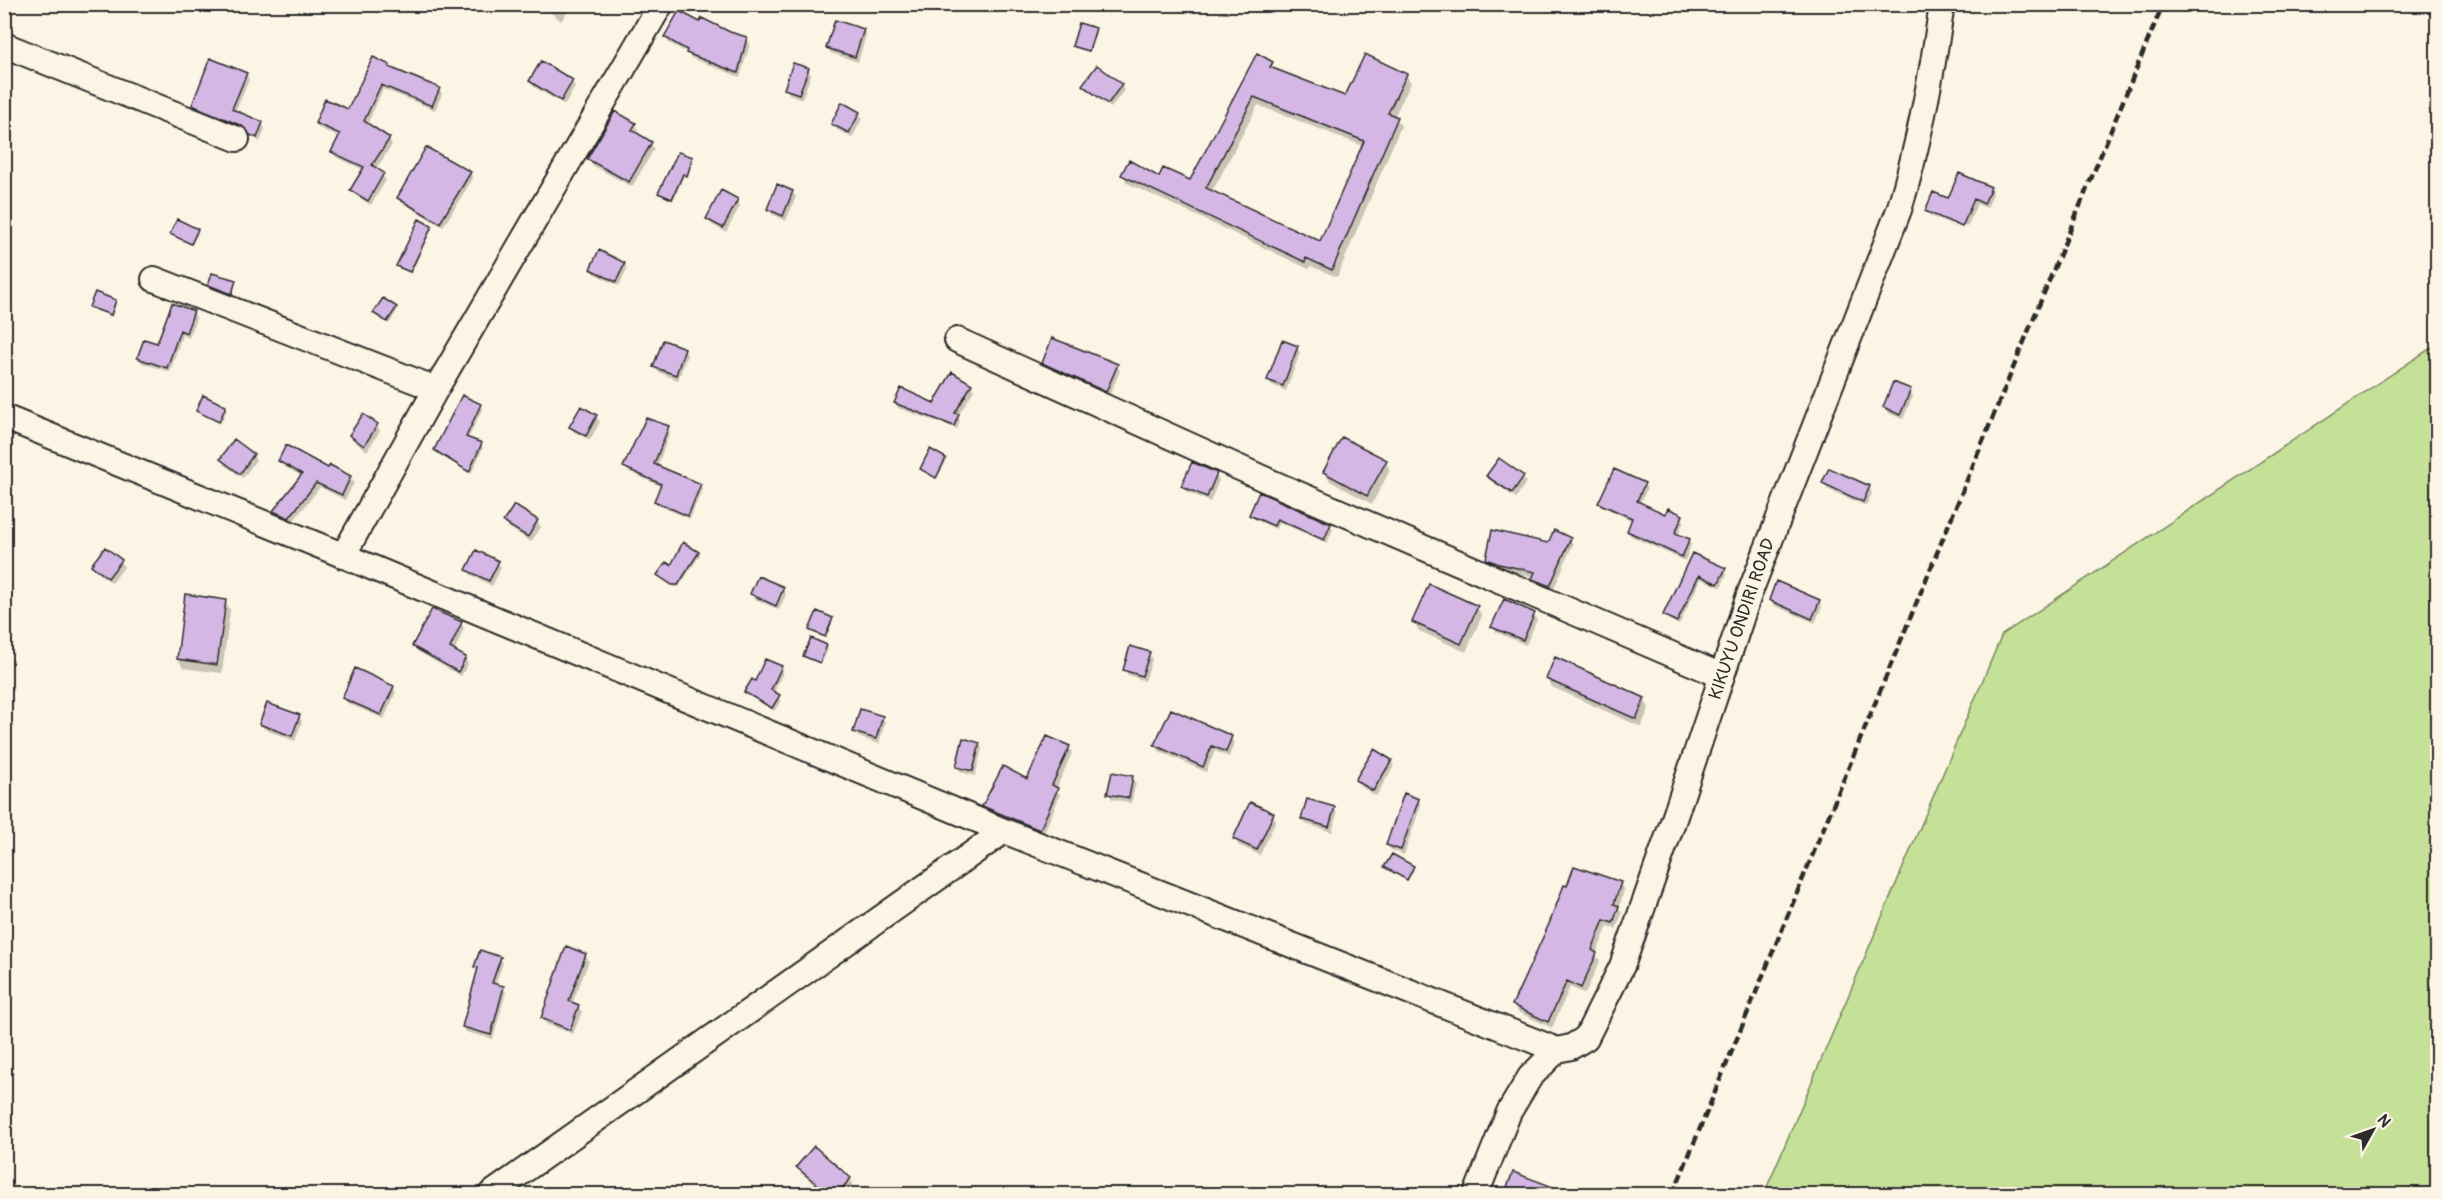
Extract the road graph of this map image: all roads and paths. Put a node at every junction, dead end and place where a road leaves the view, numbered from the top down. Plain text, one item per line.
1 (661, 4) edge
2 (1942, 4) edge
3 (4, 45) edge
4 (237, 139) dead end
5 (154, 279) dead end
6 (957, 340) dead end
7 (436, 389) junction
8 (4, 417) edge
9 (344, 556) junction
10 (1722, 676) junction
11 (1004, 831) junction
12 (1557, 1050) junction
13 (492, 1194) edge
14 (1476, 1194) edge

1 - 7 street
2 - 10 street, KIKUYU ONDIRI ROAD
3 - 4 street
5 - 7 street
6 - 10 street
7 - 9 street
8 - 9 street
9 - 11 street
10 - 12 street, KIKUYU ONDIRI ROAD
11 - 12 street
11 - 13 street
12 - 14 street, KIKUYU ONDIRI ROAD

